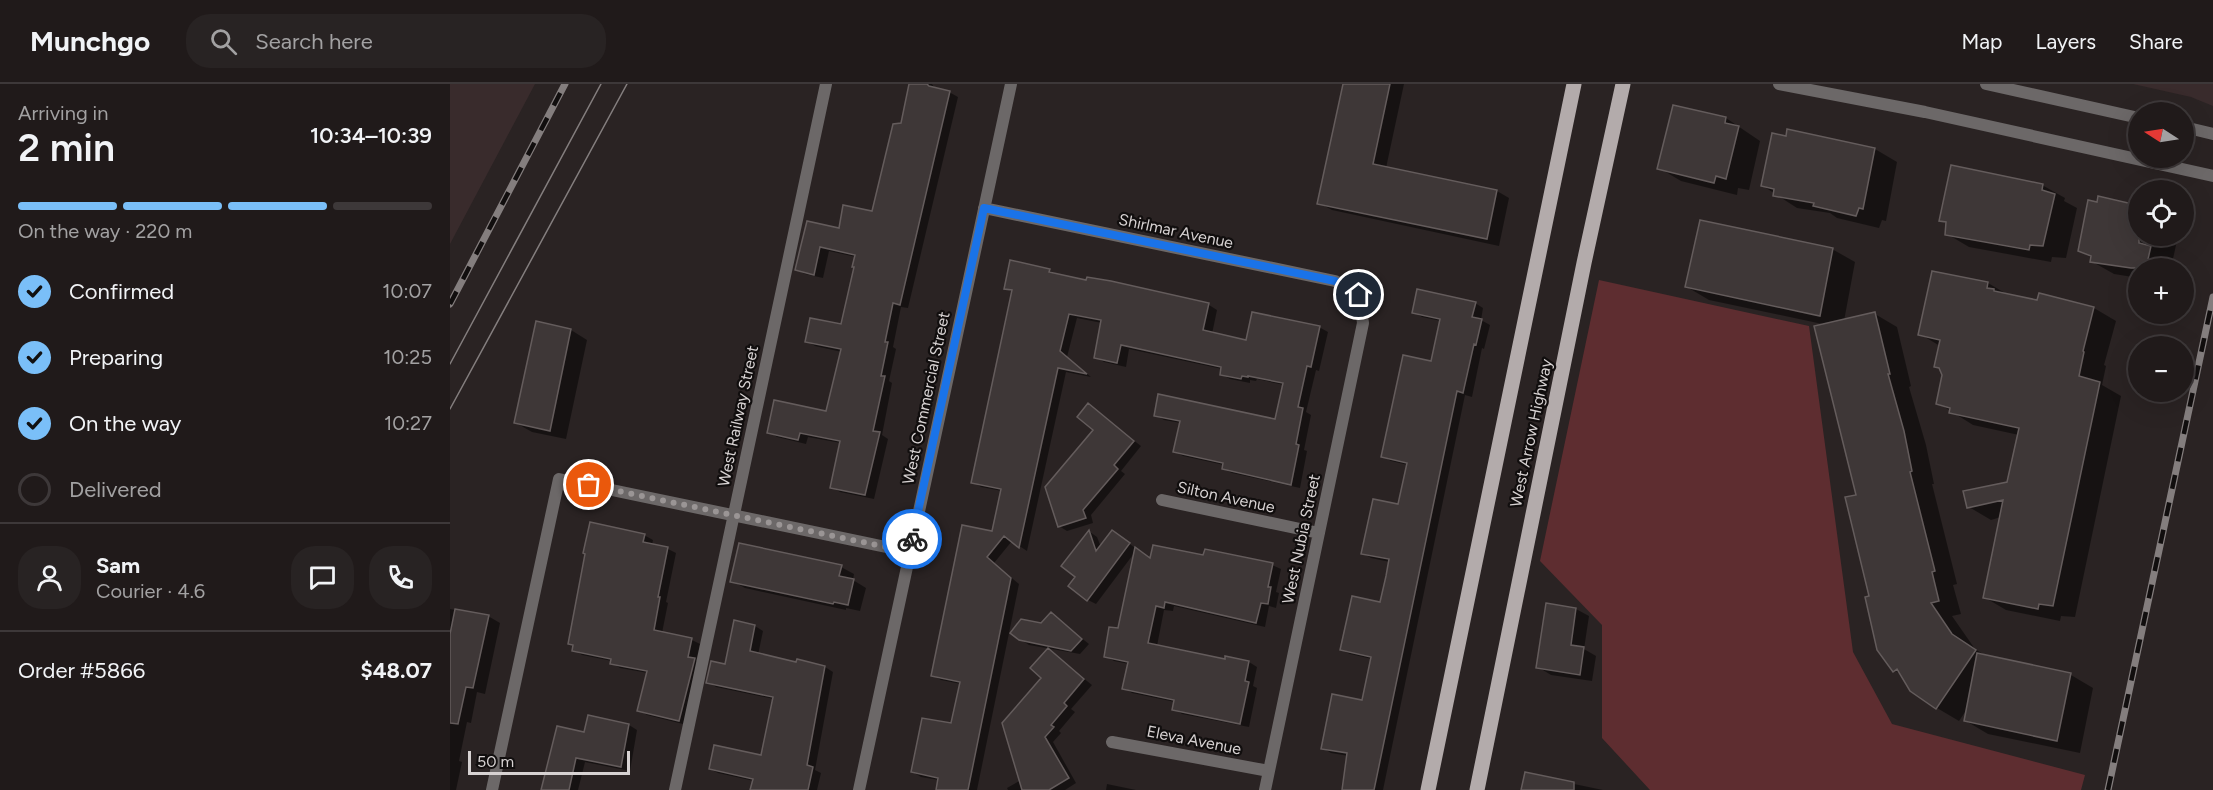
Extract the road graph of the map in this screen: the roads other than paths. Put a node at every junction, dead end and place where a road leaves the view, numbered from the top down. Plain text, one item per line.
1 (826, 84) edge
2 (1011, 84) edge
3 (1574, 84) edge
4 (1623, 84) edge
5 (1779, 84) edge
6 (1986, 84) edge
7 (2128, 116) edge
8 (2194, 129) edge
9 (2213, 134) edge
10 (2213, 176) edge
11 (984, 208) junction
12 (1359, 295) joint
13 (1162, 500) dead end
14 (734, 516) junction
15 (1319, 533) junction
16 (910, 552) junction
17 (1112, 742) dead end
18 (1269, 771) junction
19 (492, 790) edge
20 (675, 790) edge
21 (859, 790) edge
22 (1265, 790) edge
23 (1428, 790) edge
24 (1477, 790) edge

1 - 14 street, West Railway Street
2 - 11 street, West Commercial Street
3 - 23 main road, West Arrow Highway
4 - 24 main road, West Arrow Highway
5 - 10 street
6 - 7 street
8 - 9 street
11 - 12 street, Shirlmar Avenue
11 - 16 street, West Commercial Street
12 - 15 street, West Nubia Street
13 - 15 street, Silton Avenue
14 - 16 street
14 - 19 street
14 - 20 street, West Railway Street
15 - 18 street, West Nubia Street
16 - 21 street, West Commercial Street
17 - 18 street, Eleva Avenue
18 - 22 street, West Nubia Street

